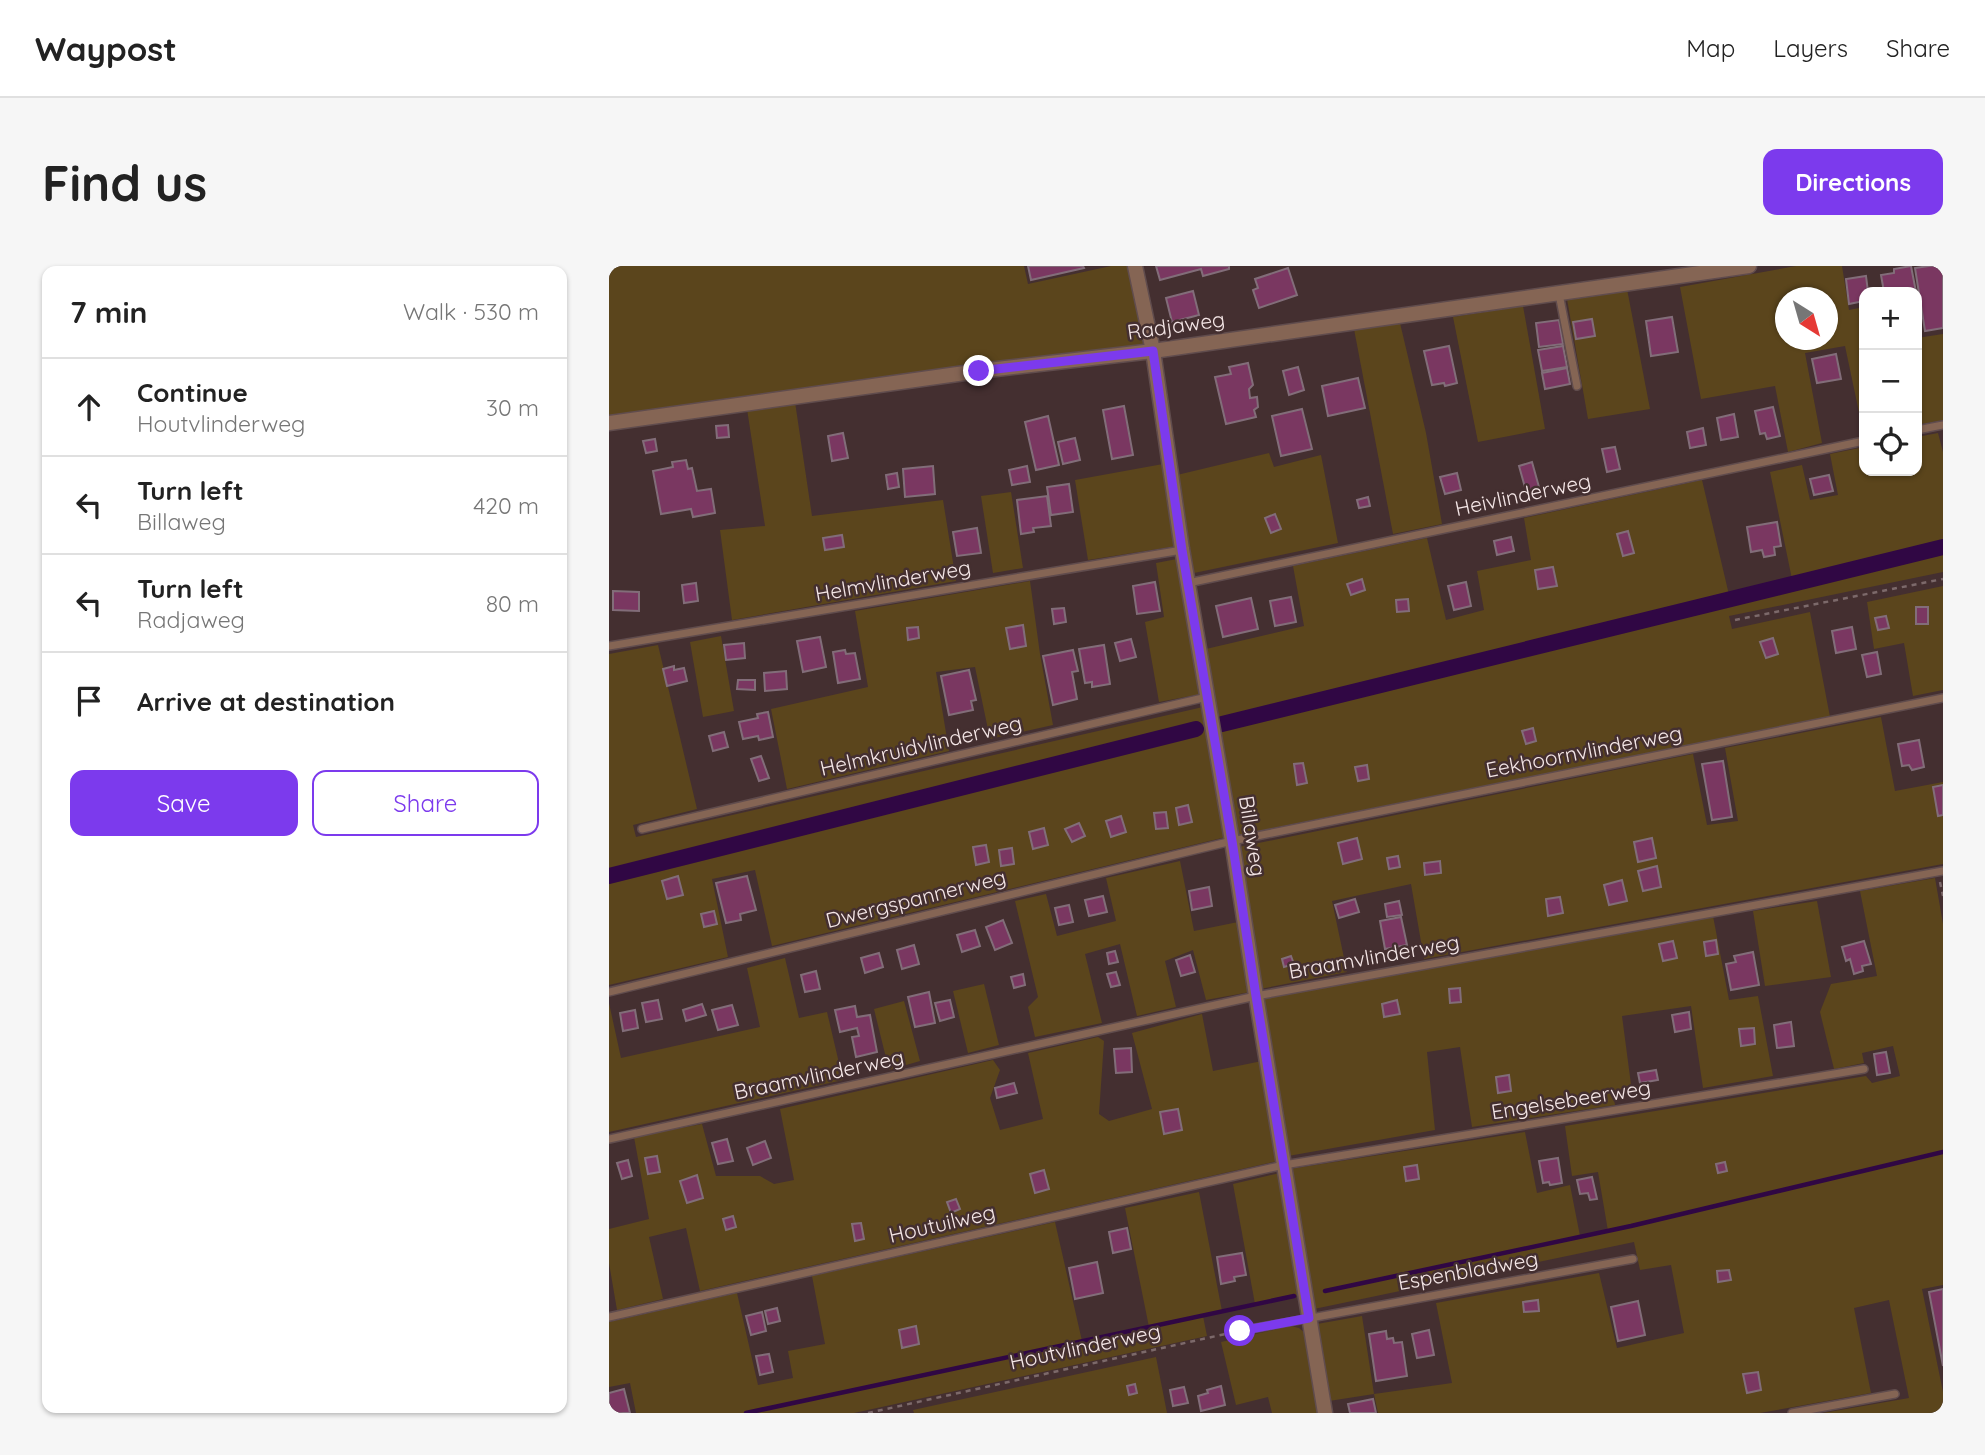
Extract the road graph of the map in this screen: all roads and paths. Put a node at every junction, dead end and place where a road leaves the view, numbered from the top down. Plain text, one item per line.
1 (1135, 266) edge
2 (1749, 266) edge
3 (1559, 294) junction
4 (1153, 351) junction
5 (1577, 386) dead end
6 (609, 424) edge
7 (1943, 425) edge
8 (1922, 429) edge
9 (1859, 442) edge
10 (1182, 550) junction
11 (1943, 579) edge
12 (1188, 583) junction
13 (1735, 620) dead end
14 (609, 646) edge
15 (1208, 697) junction
16 (1943, 698) edge
17 (642, 829) dead end
18 (1232, 841) junction
19 (1943, 871) edge
20 (609, 992) edge
21 (1256, 996) junction
22 (1864, 1069) dead end
23 (609, 1139) edge
24 (1283, 1165) junction
25 (1633, 1259) dead end
26 (609, 1317) edge
27 (1309, 1318) junction
28 (1240, 1331) joint
29 (1895, 1394) dead end
30 (869, 1413) edge
31 (1325, 1413) edge
32 (1792, 1413) edge

1 - 4 street, Billaweg
2 - 3 street, Radjaweg
3 - 4 street, Radjaweg
3 - 5 lane
4 - 6 street, Radjaweg
4 - 10 street, Billaweg
7 - 8 lane
9 - 12 lane, Heivlinderweg
10 - 12 street, Billaweg
10 - 14 lane, Helmvlinderweg
11 - 13 path
12 - 15 street, Billaweg
15 - 17 lane, Helmkruidvlinderweg
15 - 18 street, Billaweg
16 - 18 lane, Eekhoornvlinderweg
18 - 20 lane, Dwergspannerweg
18 - 21 street, Billaweg
19 - 21 lane, Braamvlinderweg
21 - 23 lane, Braamvlinderweg
21 - 24 street, Billaweg
22 - 24 lane, Engelsebeerweg
24 - 26 lane, Houtuilweg
24 - 27 street, Billaweg
25 - 27 lane, Espenbladweg
27 - 28 lane
27 - 31 street, Billaweg
28 - 30 path, Houtvlinderweg
29 - 32 lane

